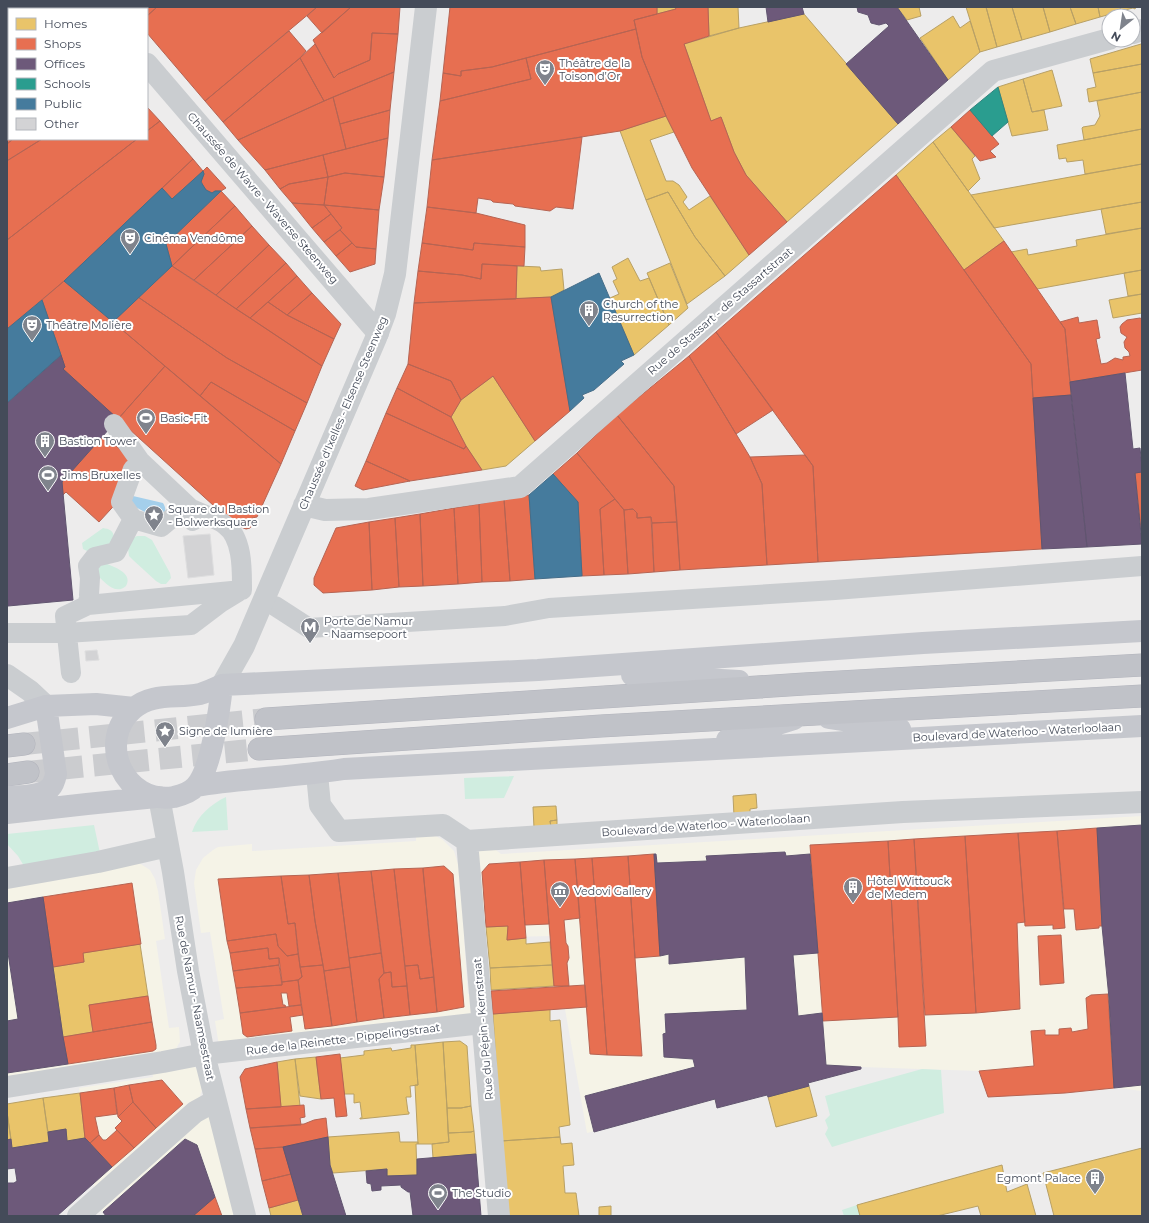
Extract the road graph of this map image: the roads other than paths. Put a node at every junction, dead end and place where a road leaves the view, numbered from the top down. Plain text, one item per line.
1 (426, 7) edge
2 (1101, 41) edge
3 (148, 65) edge
4 (378, 333) junction
5 (114, 424) dead end
6 (137, 465) junction
7 (304, 505) junction
8 (184, 516) junction
9 (133, 519) junction
10 (1142, 566) edge
11 (247, 592) junction
12 (88, 600) junction
13 (275, 606) dead end
14 (1142, 631) edge
15 (7, 633) edge
16 (66, 633) junction
17 (1142, 665) edge
18 (538, 670) junction
19 (71, 673) dead end
20 (7, 675) edge
21 (804, 684) junction
22 (221, 695) junction
23 (1142, 696) edge
24 (46, 706) junction
25 (134, 708) junction
26 (807, 715) junction
27 (7, 718) edge
28 (266, 719) tunnel mouth
29 (1142, 726) edge
30 (946, 736) junction
31 (259, 748) tunnel mouth
32 (695, 750) junction
33 (317, 774) junction
34 (196, 786) junction
35 (7, 797) edge
36 (159, 797) junction
37 (1142, 802) edge
38 (7, 813) edge
39 (467, 841) junction
40 (168, 846) junction
41 (7, 878) edge
42 (482, 1023) junction
43 (204, 1054) junction
44 (7, 1086) edge
45 (215, 1101) junction
46 (78, 1216) edge
47 (245, 1216) edge
48 (499, 1216) edge

1 - 4 street, Chaussée d'Ixelles - Elsense Steenweg
2 - 7 street, Rue de Stassart - de Stassartstraat
3 - 4 street, Chaussée de Wavre - Waverse Steenweg
4 - 7 street, Chaussée d'Ixelles - Elsense Steenweg
5 - 6 street
6 - 8 street
6 - 9 street
7 - 22 street, Chaussée d'Ixelles - Elsense Steenweg
8 - 9 street
8 - 11 street
9 - 12 street
10 - 13 street
11 - 12 street
11 - 16 street
12 - 16 street
14 - 18 main road
15 - 16 street
16 - 19 street
17 - 21 highway
18 - 21 main road
18 - 22 main road
20 - 24 street
21 - 28 highway
22 - 25 main road
22 - 34 main road
23 - 26 highway
24 - 25 main road
24 - 27 main road
24 - 35 main road
25 - 36 main road
26 - 30 main road
26 - 31 highway
26 - 32 main road
29 - 30 main road, Boulevard de Waterloo - Waterloolaan
30 - 32 main road, Boulevard de Waterloo - Waterloolaan
32 - 33 main road, Boulevard de Waterloo - Waterloolaan
33 - 34 main road, Boulevard de Waterloo - Waterloolaan
33 - 39 street
34 - 36 main road
36 - 38 main road
36 - 40 street
37 - 39 street, Boulevard de Waterloo - Waterloolaan
39 - 42 street, Rue du Pépin - Kernstraat
40 - 41 street
40 - 43 street, Rue de Namur - Naamsestraat
42 - 43 street, Rue de la Reinette - Pippelingstraat
42 - 48 street, Rue du Pépin - Kernstraat
43 - 44 street, Rue de la Reinette - Pippelingstraat
43 - 45 street, Rue de Namur - Naamsestraat
45 - 46 street
45 - 47 street, Rue de Namur - Naamsestraat

